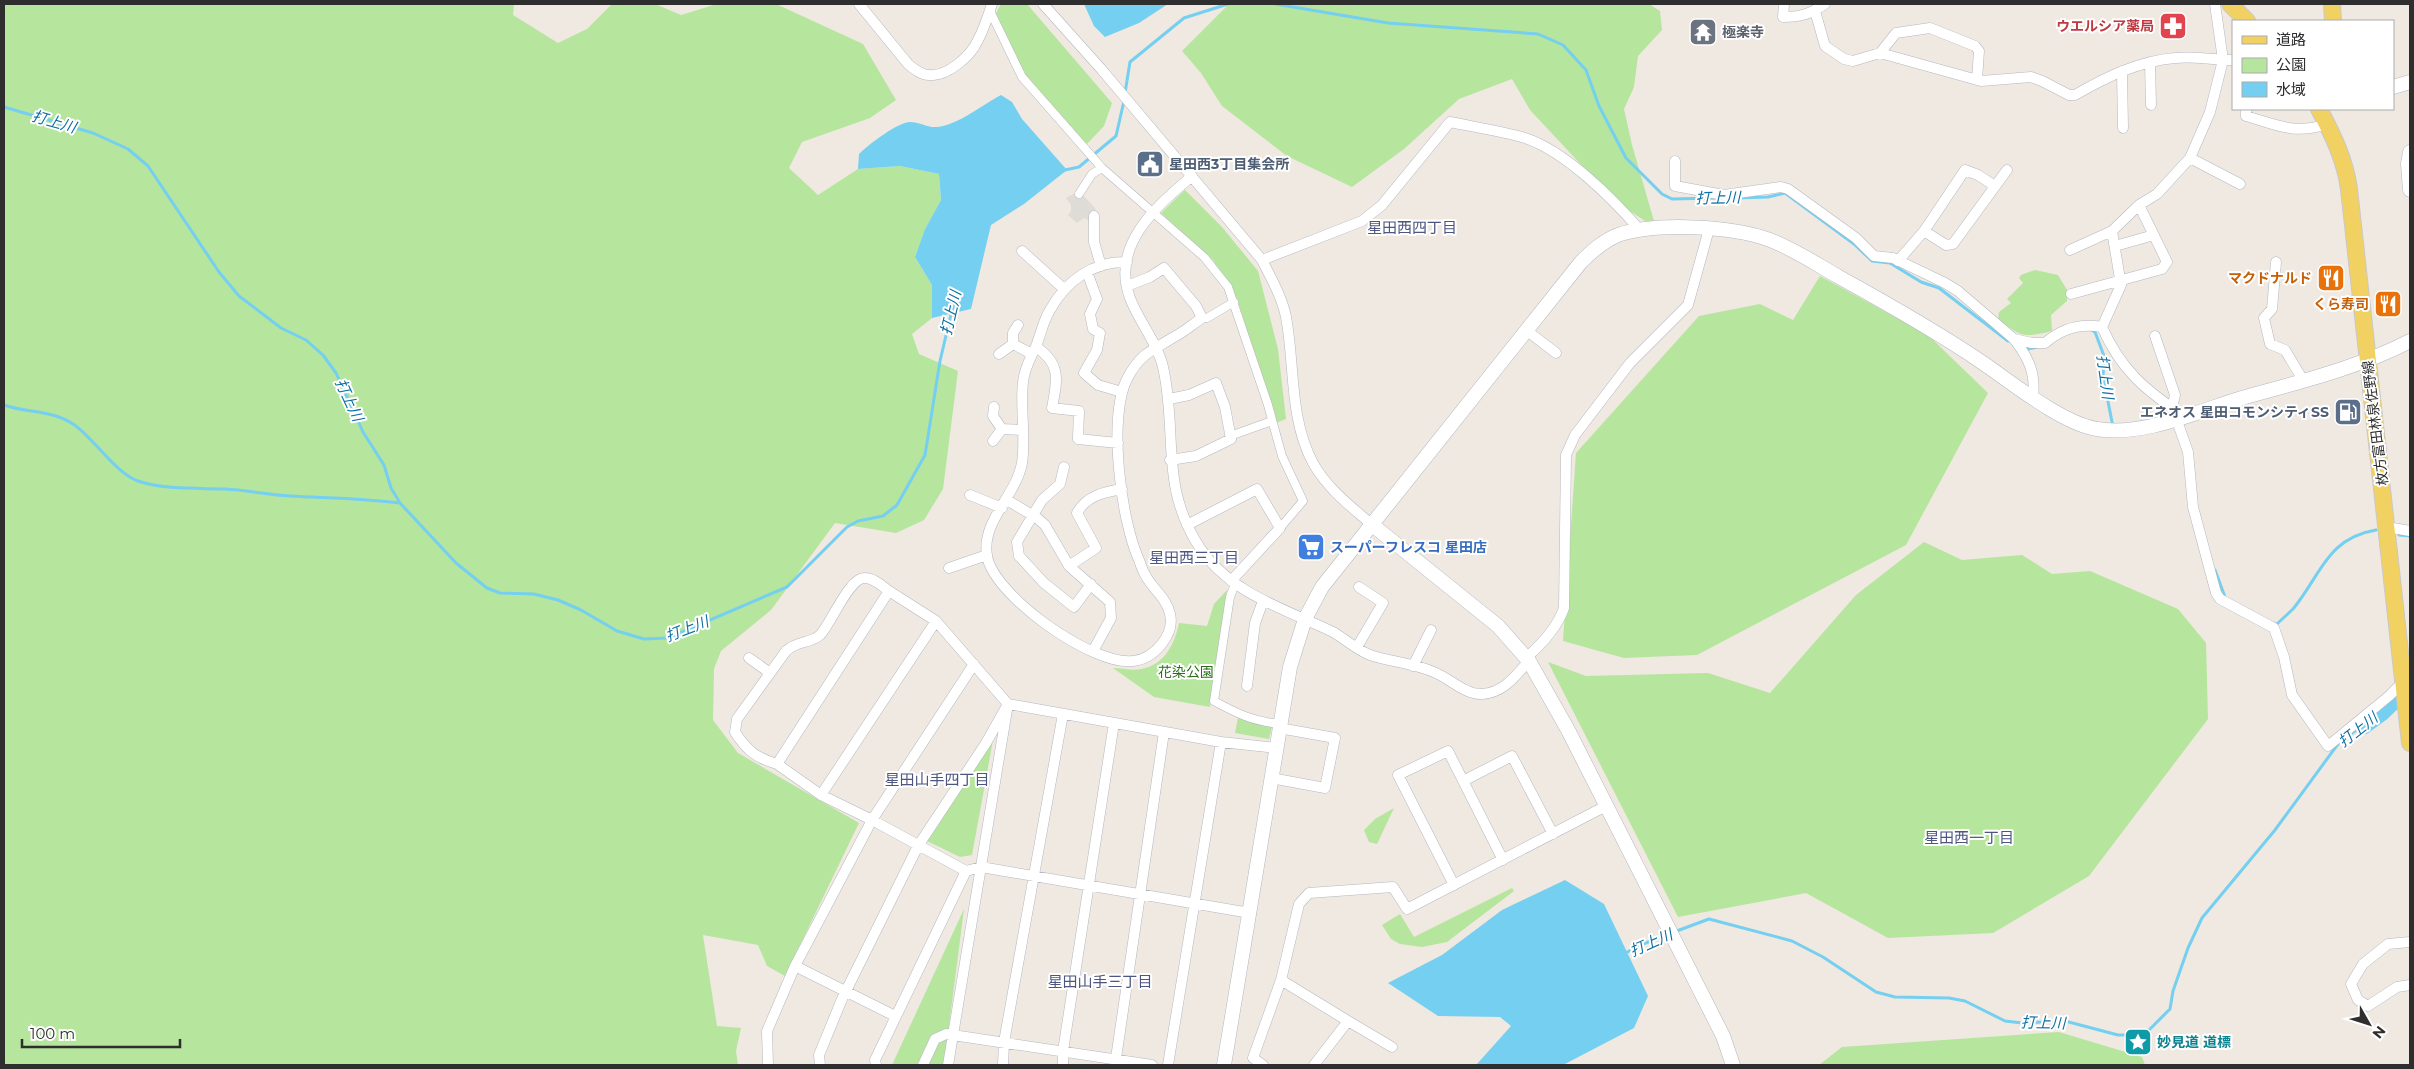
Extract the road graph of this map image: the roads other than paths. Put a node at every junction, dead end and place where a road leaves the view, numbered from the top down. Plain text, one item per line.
1 (860, 4) edge
2 (1043, 4) edge
3 (1784, 4) edge
4 (1825, 4) edge
5 (2215, 4) edge
6 (2230, 4) edge
7 (2332, 4) edge
8 (991, 8) edge
9 (1815, 11) junction
10 (2246, 20) edge
11 (2334, 20) edge
12 (1880, 53) junction
13 (2228, 60) edge
14 (2150, 63) junction
15 (2122, 71) junction
16 (1977, 80) junction
17 (2410, 82) edge
18 (2394, 87) edge
19 (2151, 105) dead end
20 (2246, 110) edge
21 (2320, 110) edge
22 (2327, 124) junction
23 (2123, 128) dead end
24 (2410, 152) edge
25 (2190, 158) junction
26 (1675, 161) dead end
27 (1102, 168) junction
28 (2007, 170) dead end
29 (1192, 176) junction
30 (2240, 184) dead end
31 (1995, 186) junction
32 (2410, 190) edge
33 (1079, 194) dead end
34 (2139, 205) junction
35 (1153, 211) junction
36 (1094, 216) dead end
37 (1639, 229) junction
38 (1709, 229) junction
39 (1924, 231) junction
40 (2112, 231) junction
41 (2154, 235) junction
42 (2115, 246) junction
43 (2070, 250) dead end
44 (1022, 251) dead end
45 (1262, 260) junction
46 (1898, 261) junction
47 (1127, 262) junction
48 (2276, 262) dead end
49 (1101, 266) junction
50 (1087, 272) junction
51 (2120, 280) junction
52 (1127, 286) junction
53 (1064, 289) junction
54 (2070, 294) dead end
55 (1234, 302) junction
56 (1202, 318) junction
57 (1018, 325) dead end
58 (2102, 327) junction
59 (1526, 330) junction
60 (2155, 336) dead end
61 (2014, 339) junction
62 (2410, 341) edge
63 (1013, 344) junction
64 (1156, 347) junction
65 (1034, 350) junction
66 (1556, 353) dead end
67 (999, 354) dead end
68 (2367, 360) junction
69 (2303, 380) junction
70 (1122, 392) junction
71 (2033, 396) junction
72 (1168, 399) junction
73 (994, 407) dead end
74 (2177, 414) junction
75 (1272, 421) junction
76 (1002, 429) junction
77 (1022, 430) junction
78 (1230, 436) junction
79 (993, 441) dead end
80 (1118, 443) junction
81 (1170, 460) junction
82 (1064, 467) dead end
83 (1122, 489) junction
84 (970, 495) dead end
85 (1004, 504) junction
86 (1033, 515) junction
87 (1370, 523) junction
88 (1186, 524) junction
89 (2387, 527) junction
90 (1280, 528) junction
91 (2410, 531) edge
92 (987, 555) junction
93 (1069, 566) junction
94 (949, 568) dead end
95 (1233, 582) junction
96 (1091, 584) junction
97 (1359, 587) dead end
98 (889, 591) junction
99 (1263, 601) junction
100 (1305, 619) junction
101 (936, 621) junction
102 (1431, 630) dead end
103 (1357, 647) junction
104 (1094, 651) junction
105 (749, 658) dead end
106 (1528, 659) junction
107 (974, 664) junction
108 (1412, 666) junction
109 (770, 673) junction
110 (2407, 677) edge
111 (1247, 686) dead end
112 (1008, 704) junction
113 (1063, 714) junction
114 (1114, 723) junction
115 (1279, 726) junction
116 (1164, 732) junction
117 (1221, 742) junction
118 (2410, 742) edge
119 (1276, 748) junction
120 (777, 764) junction
121 (1271, 778) junction
122 (1463, 781) junction
123 (821, 794) junction
124 (1606, 806) junction
125 (872, 820) junction
126 (1553, 834) junction
127 (918, 846) junction
128 (1503, 860) junction
129 (981, 867) junction
130 (966, 871) junction
131 (1034, 877) junction
132 (1454, 885) junction
133 (1090, 886) junction
134 (1140, 894) junction
135 (1195, 904) junction
136 (1250, 913) junction
137 (2410, 942) edge
138 (795, 966) junction
139 (1281, 980) junction
140 (2410, 985) edge
141 (845, 992) junction
142 (895, 1016) junction
143 (1348, 1021) junction
144 (953, 1034) junction
145 (1004, 1042) junction
146 (1392, 1047) dead end
147 (1063, 1051) junction
148 (1115, 1062) edge
149 (768, 1065) edge
150 (820, 1065) edge
151 (876, 1065) edge
152 (923, 1065) edge
153 (948, 1065) edge
154 (1003, 1065) edge
155 (1063, 1065) edge
156 (1152, 1065) edge
157 (1168, 1065) edge
158 (1224, 1065) edge
159 (1263, 1065) edge
160 (1314, 1065) edge
161 (1732, 1065) edge

1 - 8 street
2 - 29 street
3 - 9 street
4 - 9 street
5 - 13 street
6 - 10 main road
7 - 11 main road
8 - 27 street
9 - 12 street
12 - 16 street
12 - 16 street
13 - 14 street
13 - 25 street
14 - 15 street
14 - 19 street
15 - 16 street
15 - 23 street
17 - 18 street
20 - 22 street
21 - 22 main road, 枚方富田林泉佐野線
22 - 68 main road, 枚方富田林泉佐野線
24 - 32 street
25 - 30 street
25 - 34 street
26 - 46 street
27 - 33 street
27 - 35 street
28 - 31 street
29 - 35 street
29 - 45 street
31 - 39 street
31 - 39 street
34 - 40 street
34 - 41 street
35 - 47 street
35 - 55 street
36 - 49 street
37 - 38 street
37 - 45 street
37 - 59 street
38 - 71 street
38 - 106 street
39 - 46 street
40 - 42 street
40 - 43 street
41 - 42 street
41 - 51 street
42 - 51 street
44 - 53 street
45 - 87 street
46 - 61 street
47 - 49 street
47 - 52 street
48 - 69 street
49 - 50 street
50 - 53 street
50 - 70 street
51 - 54 street
51 - 58 street
52 - 56 street
52 - 64 street
53 - 65 street
55 - 56 street
55 - 75 street
56 - 64 street
57 - 63 street
58 - 61 street
58 - 74 street
59 - 66 street
59 - 87 street
60 - 74 street
61 - 71 street
62 - 68 street
63 - 65 street
63 - 67 street
64 - 70 street
64 - 72 street
65 - 77 street
65 - 80 street
68 - 69 street
68 - 89 main road, 枚方富田林泉佐野線
69 - 74 street
70 - 80 street
71 - 74 street
72 - 78 street
72 - 81 street
73 - 76 street
74 - 110 street
75 - 78 street
75 - 90 street
76 - 77 street
76 - 79 street
77 - 85 street
78 - 81 street
80 - 83 street
81 - 88 street
82 - 86 street
83 - 93 street
83 - 104 street
84 - 85 street
85 - 86 street
85 - 92 street
86 - 93 street
86 - 96 street
87 - 100 street
87 - 106 street
88 - 90 street
88 - 95 street
89 - 91 street
89 - 110 main road, 枚方富田林泉佐野線
90 - 95 street
92 - 94 street
92 - 104 street
93 - 96 street
95 - 99 street
95 - 115 street
96 - 104 street
97 - 103 street
98 - 101 street
98 - 109 street
98 - 120 street
99 - 100 street
99 - 111 street
100 - 103 street
100 - 115 street
101 - 107 street
101 - 123 street
102 - 108 street
103 - 108 street
105 - 109 street
106 - 108 street
106 - 124 street
107 - 112 street
107 - 125 street
109 - 120 street
110 - 118 main road, 枚方富田林泉佐野線
112 - 113 street
112 - 127 street
112 - 129 street
113 - 114 street
113 - 131 street
114 - 116 street
114 - 133 street
115 - 119 street
115 - 121 street
116 - 117 street
116 - 134 street
117 - 119 street
117 - 135 street
119 - 121 street
120 - 123 street
121 - 136 street
122 - 126 street
122 - 128 street
122 - 132 street
123 - 125 street
124 - 126 street
124 - 161 street
125 - 127 street
125 - 138 street
126 - 128 street
127 - 130 street
127 - 141 street
128 - 132 street
129 - 130 street
129 - 131 street
129 - 144 street
130 - 142 street
131 - 133 street
131 - 145 street
132 - 139 street
133 - 134 street
133 - 147 street
134 - 135 street
134 - 148 street
135 - 136 street
135 - 157 street
136 - 158 street
137 - 140 street
138 - 141 street
138 - 149 street
139 - 143 street
139 - 159 street
141 - 142 street
141 - 150 street
142 - 151 street
143 - 146 street
143 - 160 street
144 - 145 street
144 - 152 street
144 - 153 street
145 - 147 street
145 - 154 street
147 - 148 street
147 - 155 street
148 - 156 street

